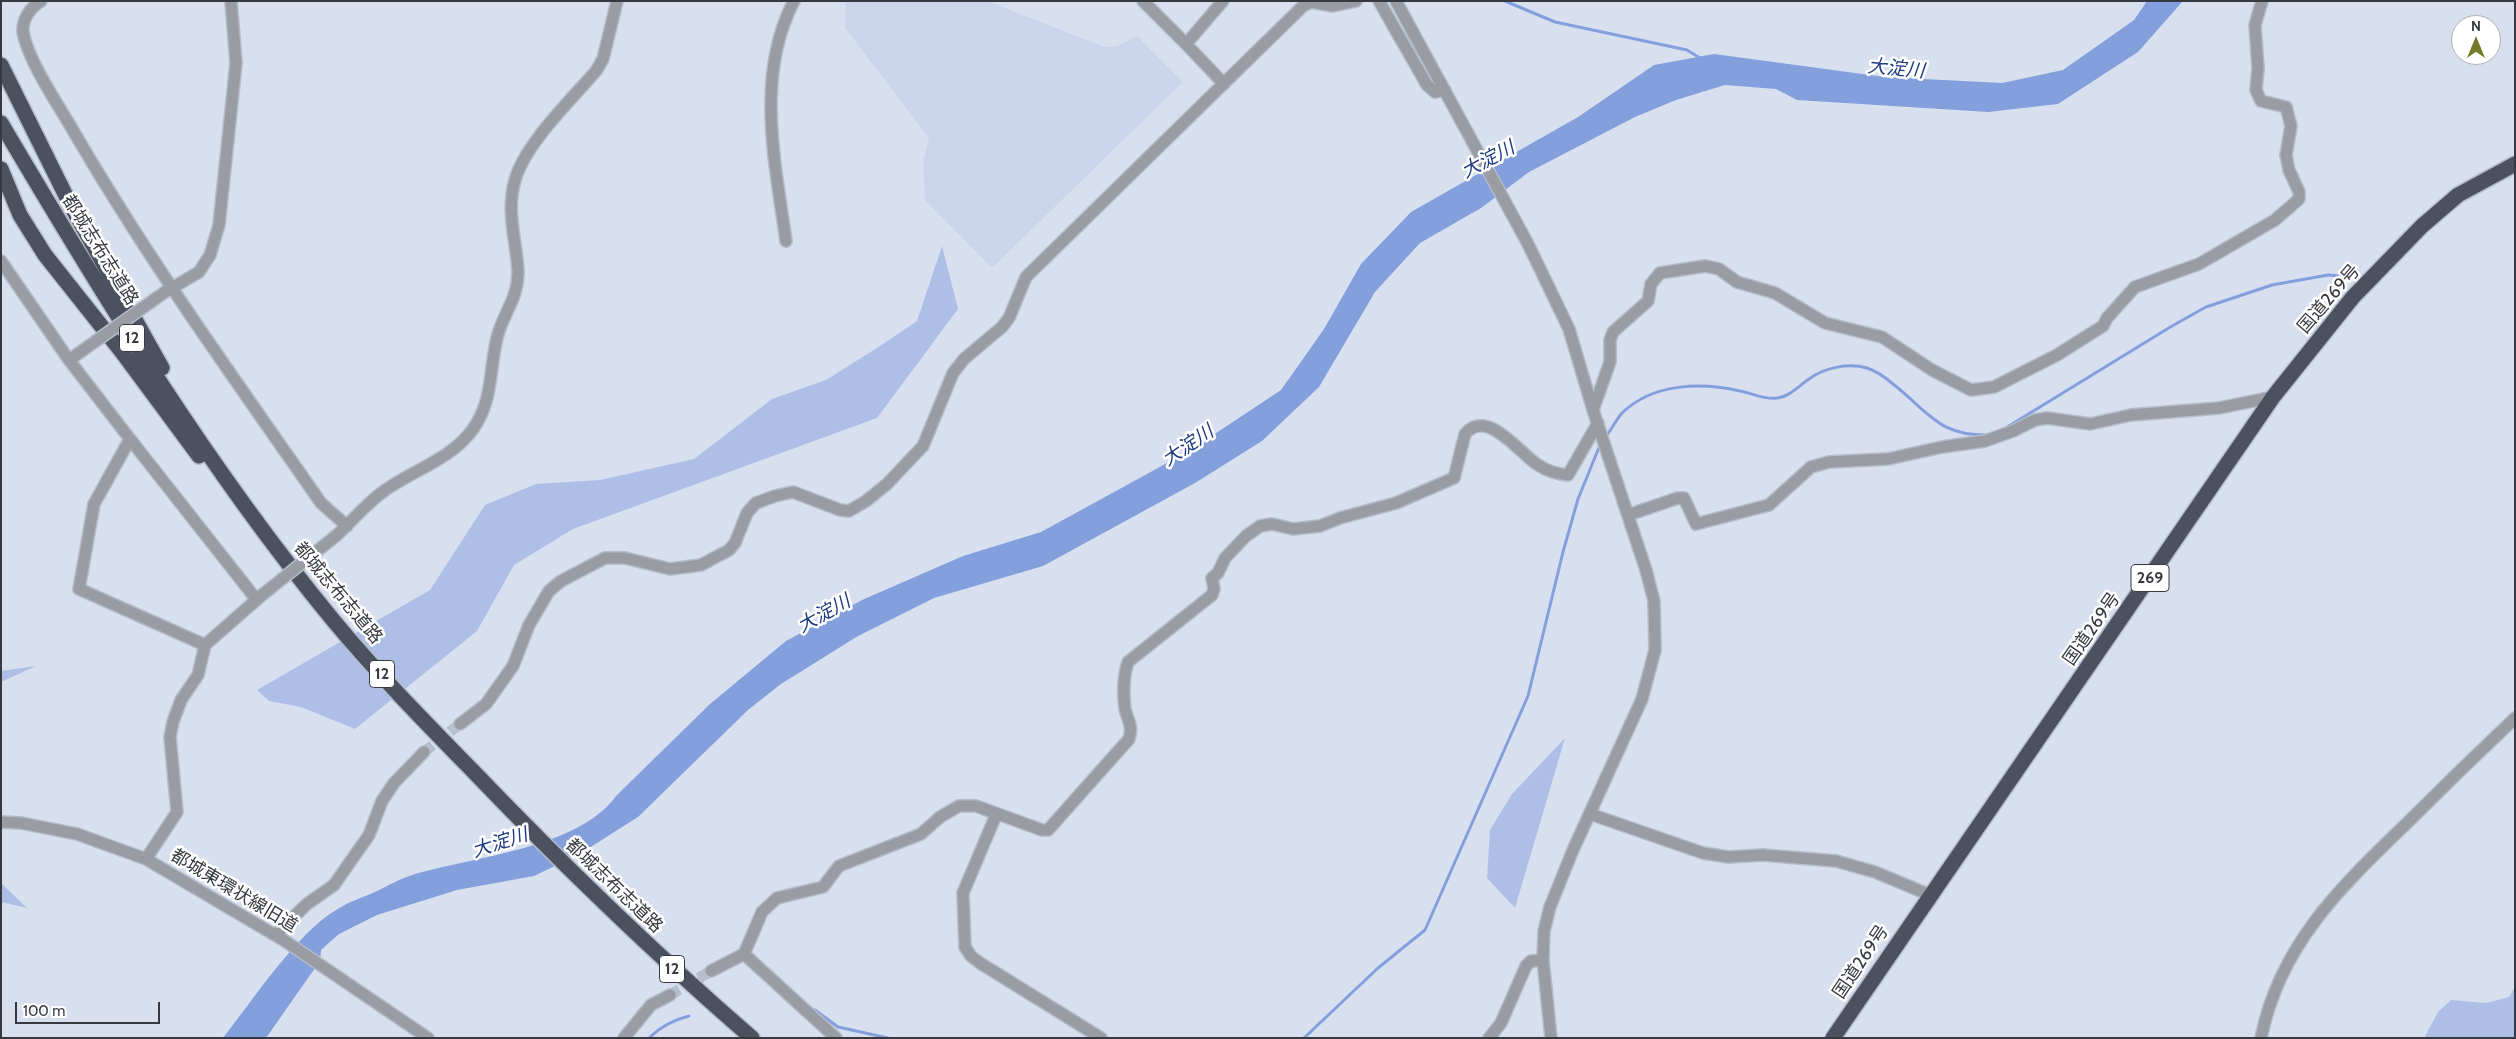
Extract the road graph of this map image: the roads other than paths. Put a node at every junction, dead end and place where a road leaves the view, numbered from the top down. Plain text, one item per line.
1 (41, 1) edge
2 (232, 1) edge
3 (617, 1) edge
4 (794, 1) edge
5 (1143, 1) edge
6 (1223, 1) edge
7 (1356, 1) edge
8 (1379, 1) edge
9 (1396, 1) edge
10 (2262, 1) edge
11 (1186, 44) junction
12 (1, 64) edge
13 (1224, 84) junction
14 (1445, 90) junction
15 (1, 123) edge
16 (2515, 164) edge
17 (1, 169) edge
18 (786, 241) dead end
19 (1, 261) edge
20 (168, 290) junction
21 (69, 360) junction
22 (2273, 397) junction
23 (1592, 410) junction
24 (1600, 428) junction
25 (130, 439) junction
26 (1628, 515) junction
27 (347, 526) junction
28 (274, 545) junction
29 (259, 597) junction
30 (205, 645) junction
31 (2515, 718) edge
32 (460, 724) tunnel mouth
33 (424, 752) tunnel mouth
34 (1590, 814) junction
35 (996, 815) junction
36 (1, 822) edge
37 (146, 859) junction
38 (1930, 895) junction
39 (280, 938) junction
40 (744, 954) junction
41 (1544, 960) junction
42 (710, 971) tunnel mouth
43 (670, 995) tunnel mouth
44 (428, 1038) edge
45 (624, 1038) edge
46 (752, 1038) edge
47 (836, 1038) edge
48 (1101, 1038) edge
49 (1489, 1038) edge
50 (1550, 1038) edge
51 (1832, 1038) edge
52 (2261, 1038) edge

1 - 20 street
2 - 20 street
3 - 27 street
4 - 18 street
5 - 11 street
6 - 11 street
7 - 13 street
8 - 14 street
9 - 14 street
10 - 23 street
11 - 13 street
12 - 28 highway
13 - 32 street
14 - 23 street
15 - 28 highway, 都城志布志道路 / 12
16 - 22 highway, 国道269号 / 269
17 - 28 highway
19 - 21 street
20 - 21 street, bridge
20 - 27 street
21 - 25 street
22 - 26 street
22 - 38 highway, 国道269号 / 269
23 - 24 street
24 - 26 street
24 - 35 street
25 - 29 street
25 - 30 street
26 - 34 street
27 - 29 street, bridge
28 - 46 highway, 都城志布志道路 / 12
29 - 30 street
30 - 37 street
31 - 52 street
33 - 39 street
34 - 38 street
34 - 41 street
35 - 40 street
35 - 48 street
36 - 37 street, 都城東環状線旧道
37 - 39 street, 都城東環状線旧道
38 - 51 highway, 国道269号 / 269
39 - 44 street, 都城東環状線旧道
40 - 42 street
40 - 47 street
41 - 49 street
41 - 50 street
43 - 45 street

